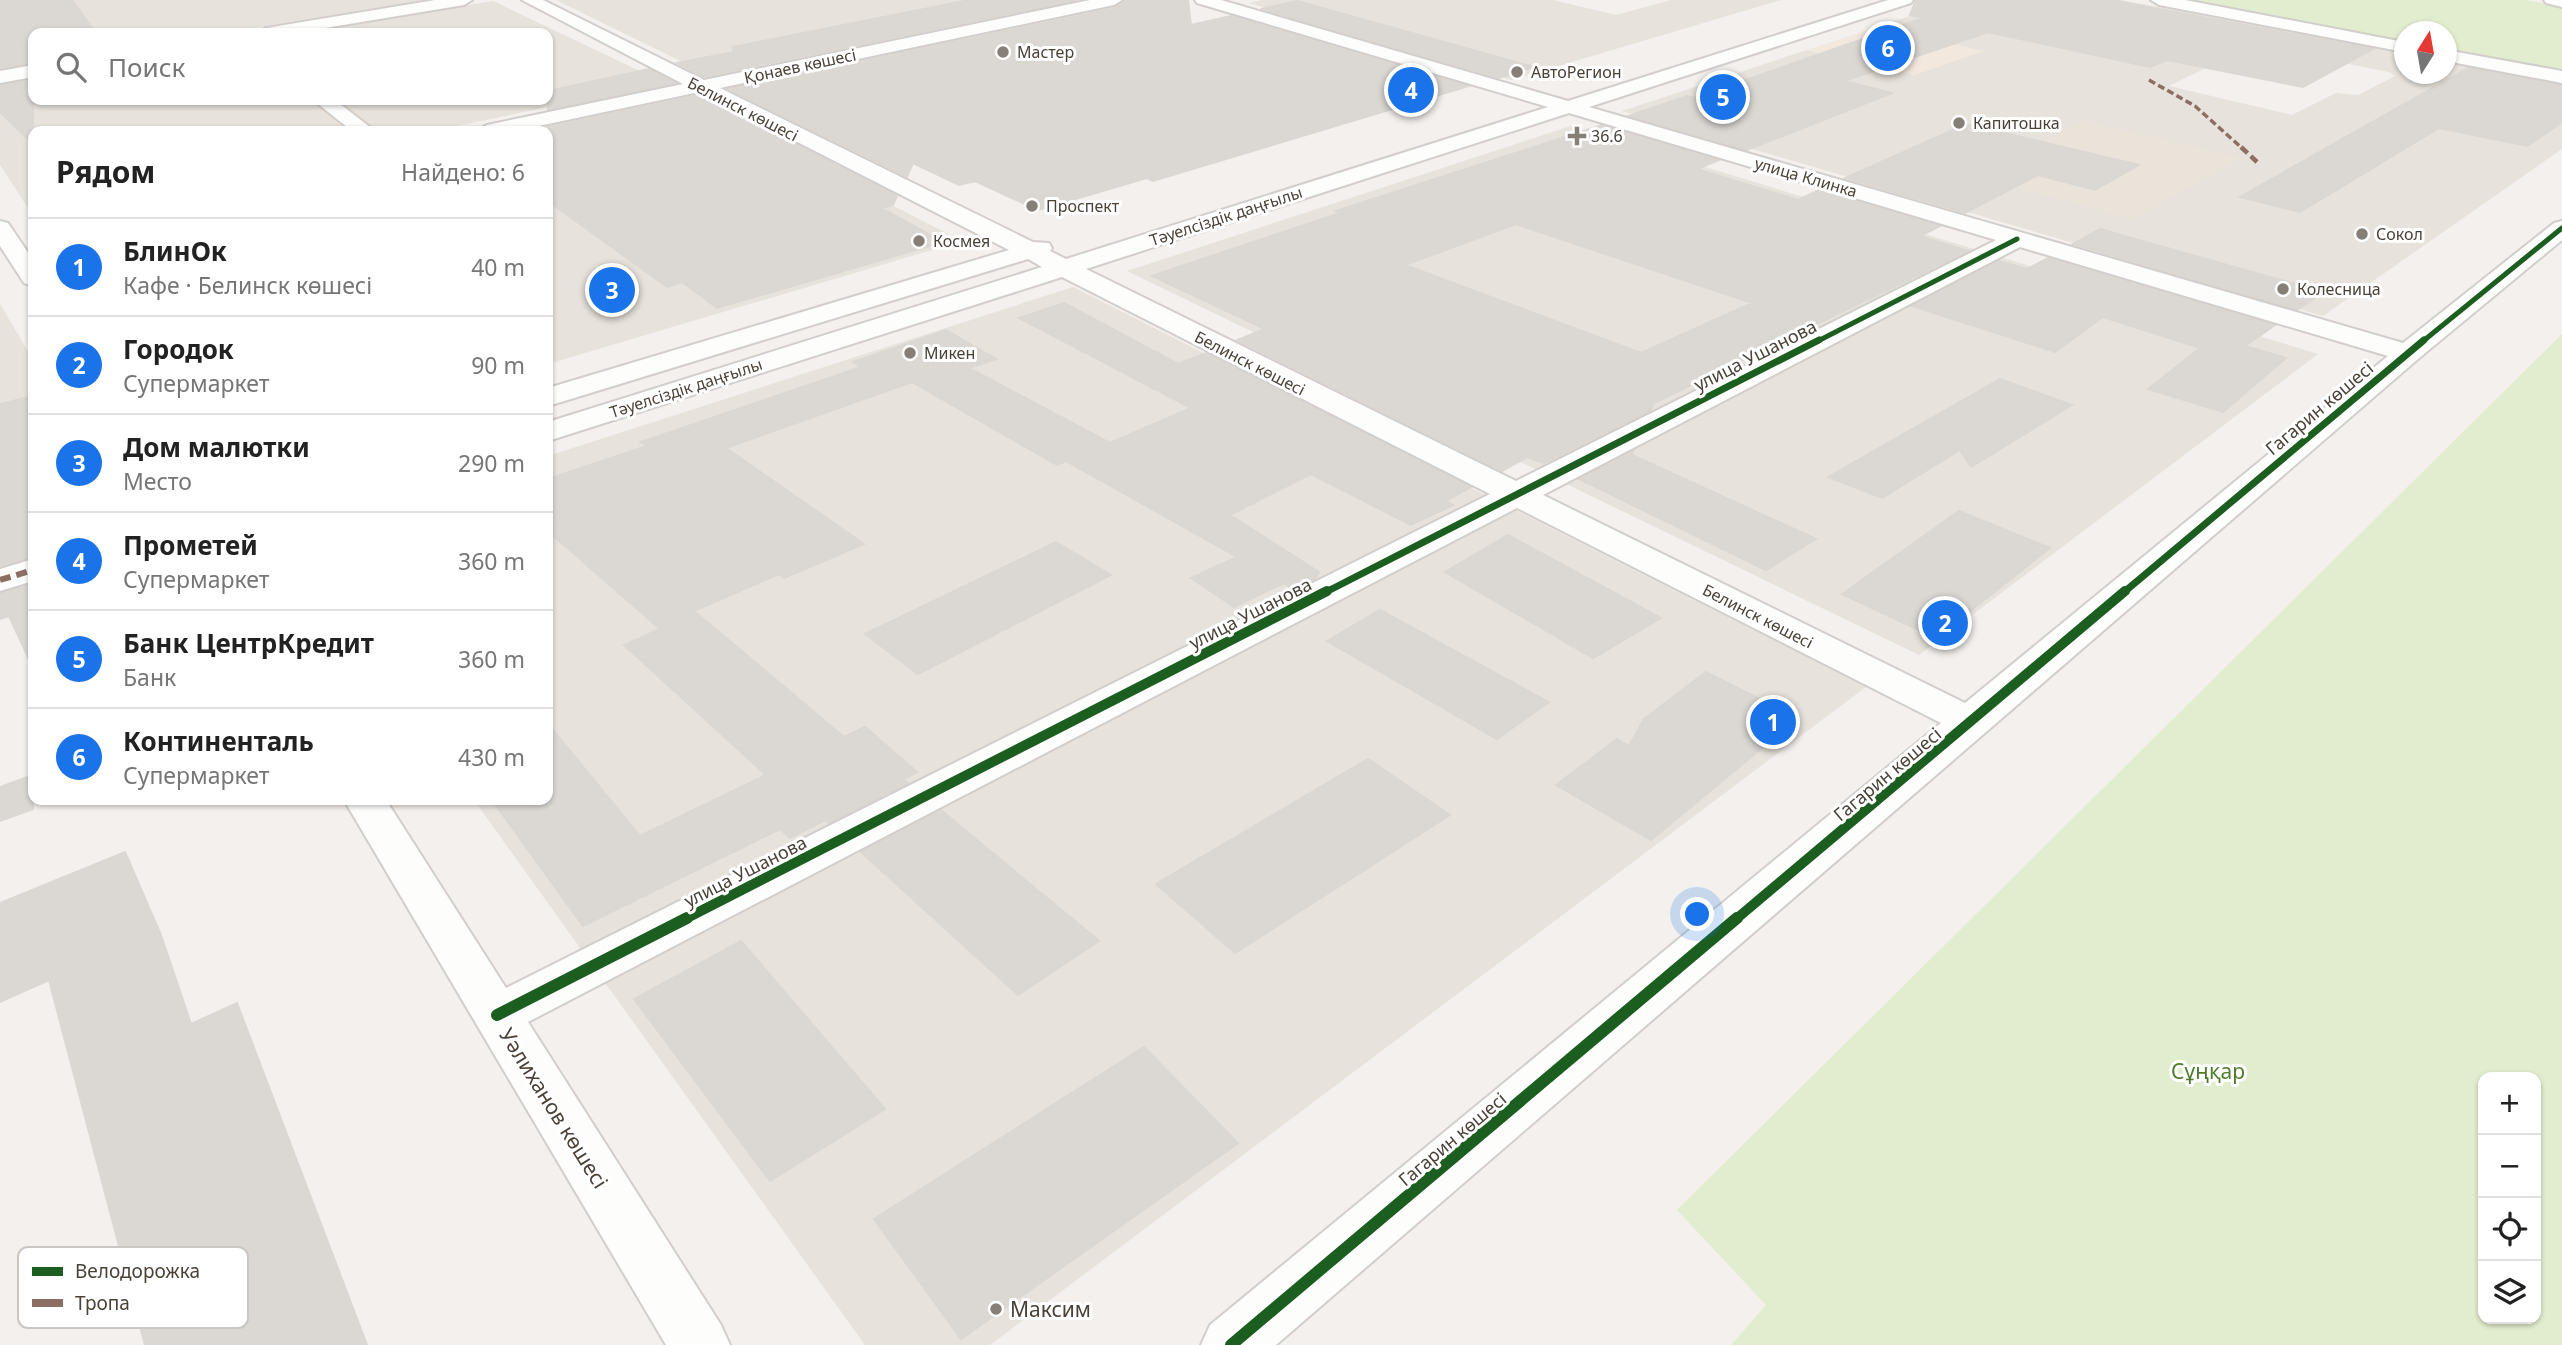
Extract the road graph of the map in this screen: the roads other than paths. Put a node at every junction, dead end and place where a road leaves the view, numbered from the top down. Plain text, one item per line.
1 (464, 0) edge
2 (530, 0) edge
3 (1114, 0) edge
4 (1203, 0) edge
5 (1841, 0) edge
6 (1905, 0) edge
7 (2159, 0) edge
8 (2552, 0) edge
9 (2562, 2) edge
10 (296, 28) edge
11 (2394, 45) edge
12 (2457, 57) edge
13 (28, 72) edge
14 (0, 77) edge
15 (2562, 77) edge
16 (699, 87) junction
17 (1533, 97) junction
18 (330, 105) edge
19 (1568, 107) junction
20 (358, 126) edge
21 (511, 126) edge
22 (1366, 148) dead end
23 (2562, 228) edge
24 (6, 231) edge
25 (2017, 239) junction
26 (1065, 240) dead end
27 (1029, 251) junction
28 (28, 269) edge
29 (1062, 269) junction
30 (2409, 354) junction
31 (553, 395) edge
32 (553, 430) edge
33 (1516, 496) junction
34 (28, 572) edge
35 (0, 580) edge
36 (1972, 723) junction
37 (368, 805) edge
38 (497, 1015) junction
39 (700, 1345) edge
40 (1231, 1345) edge

1 - 10 street
2 - 16 street, Белинск көшесі
3 - 16 street, Қонаев көшесі
4 - 17 street, улица Клинка
5 - 17 street
6 - 19 street, Тәуелсіздік даңғылы
7 - 11 street
8 - 9 street
12 - 15 street
13 - 14 street
16 - 21 street, Қонаев көшесі
16 - 27 street, Белинск көшесі
17 - 19 street, улица Клинка
17 - 22 street
18 - 20 street
19 - 25 street, улица Клинка
19 - 29 street, Тәуелсіздік даңғылы
23 - 30 street, Гагарин көшесі
24 - 28 street
25 - 30 street, улица Клинка
25 - 33 street, улица Ушанова
26 - 27 street, Тәуелсіздік даңғылы
27 - 29 street, Белинск көшесі
27 - 31 street, Тәуелсіздік даңғылы
29 - 32 street, Тәуелсіздік даңғылы
29 - 33 street, Белинск көшесі
30 - 36 street, Гагарин көшесі
33 - 36 street, Белинск көшесі
33 - 38 street, улица Ушанова
34 - 35 street
36 - 40 street, Гагарин көшесі
37 - 38 street, Уәлиханов көшесі
38 - 39 street, Уәлиханов көшесі

